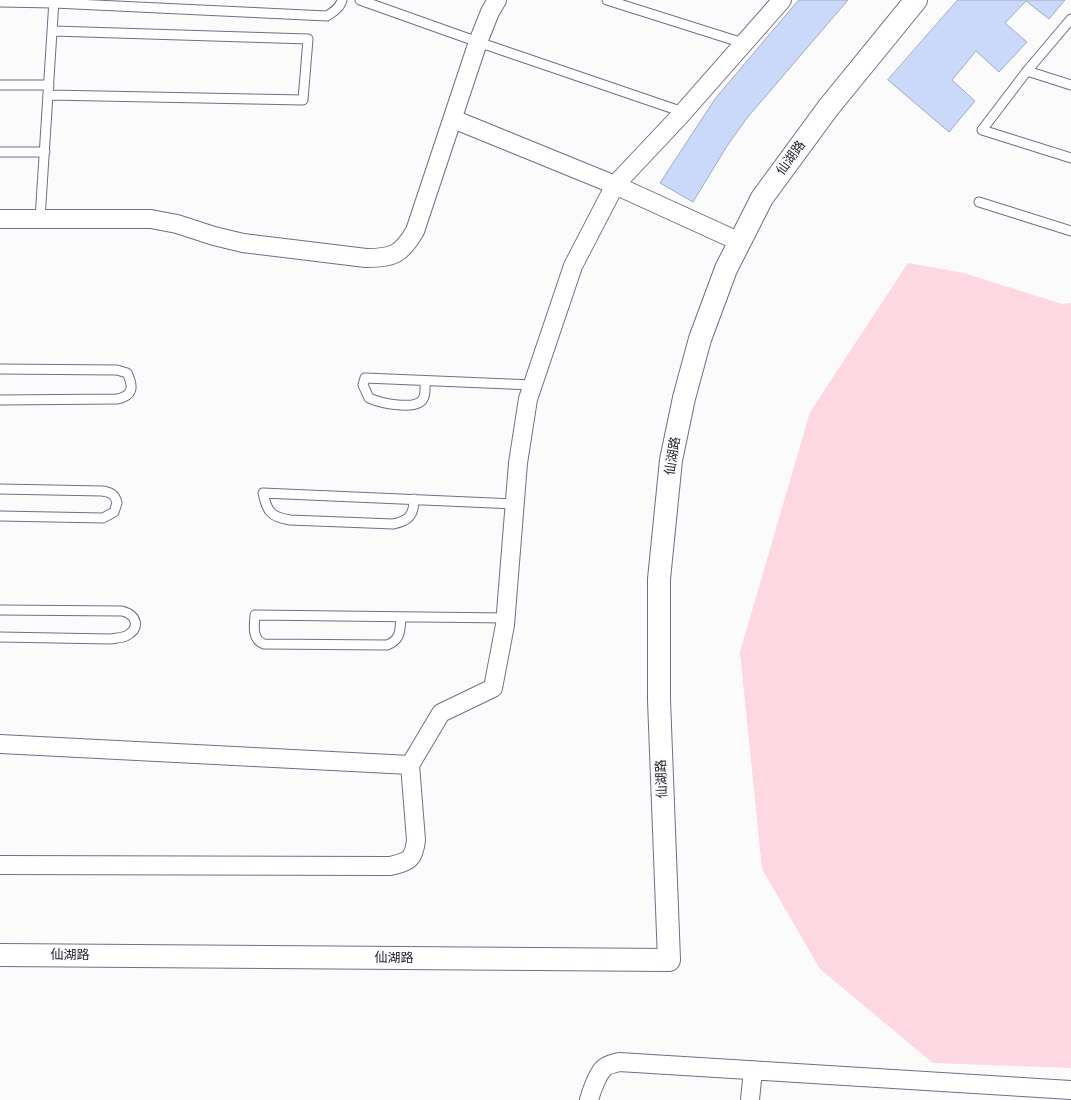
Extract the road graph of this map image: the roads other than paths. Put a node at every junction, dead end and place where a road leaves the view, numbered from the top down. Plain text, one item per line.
1 (342, 0) edge
2 (360, 0) edge
3 (497, 0) edge
4 (607, 0) edge
5 (782, 0) edge
6 (916, 0) edge
7 (0, 2) edge
8 (54, 2) edge
9 (1071, 19) edge
10 (52, 31) junction
11 (478, 42) junction
12 (743, 43) junction
13 (1028, 71) junction
14 (0, 84) edge
15 (1071, 84) edge
16 (49, 90) junction
17 (683, 112) junction
18 (453, 118) junction
19 (0, 152) edge
20 (45, 152) junction
21 (1071, 158) edge
22 (615, 185) junction
23 (979, 202) dead end
24 (0, 219) edge
25 (40, 219) junction
26 (1071, 231) edge
27 (740, 242) junction
28 (0, 369) edge
29 (425, 381) junction
30 (533, 385) junction
31 (0, 400) edge
32 (0, 489) edge
33 (414, 500) junction
34 (515, 504) junction
35 (0, 516) edge
36 (0, 610) edge
37 (402, 616) junction
38 (506, 618) junction
39 (0, 637) edge
40 (0, 744) edge
41 (410, 766) junction
42 (0, 865) edge
43 (0, 954) edge
44 (752, 1070) junction
45 (1071, 1090) edge
46 (589, 1100) edge
47 (750, 1100) edge

1 - 8 lane
2 - 11 lane
3 - 11 street
4 - 12 lane
5 - 12 street
6 - 27 street, 仙湖路
7 - 8 lane
8 - 10 lane
9 - 13 lane
10 - 16 lane
10 - 16 lane
11 - 17 lane
11 - 18 street
12 - 17 street
13 - 15 lane
13 - 21 lane
14 - 16 lane
16 - 20 lane
17 - 22 street
18 - 22 street
18 - 25 street
19 - 20 lane
20 - 25 lane
22 - 27 street
22 - 30 street
23 - 26 lane
24 - 25 street
27 - 43 street, 仙湖路
28 - 31 lane
29 - 29 lane
29 - 30 lane
30 - 34 street
32 - 35 lane
33 - 33 lane
33 - 34 lane
34 - 38 street
36 - 39 lane
37 - 37 lane
37 - 38 lane
38 - 41 street
40 - 41 street
41 - 42 street
44 - 45 street
44 - 46 street
44 - 47 street

